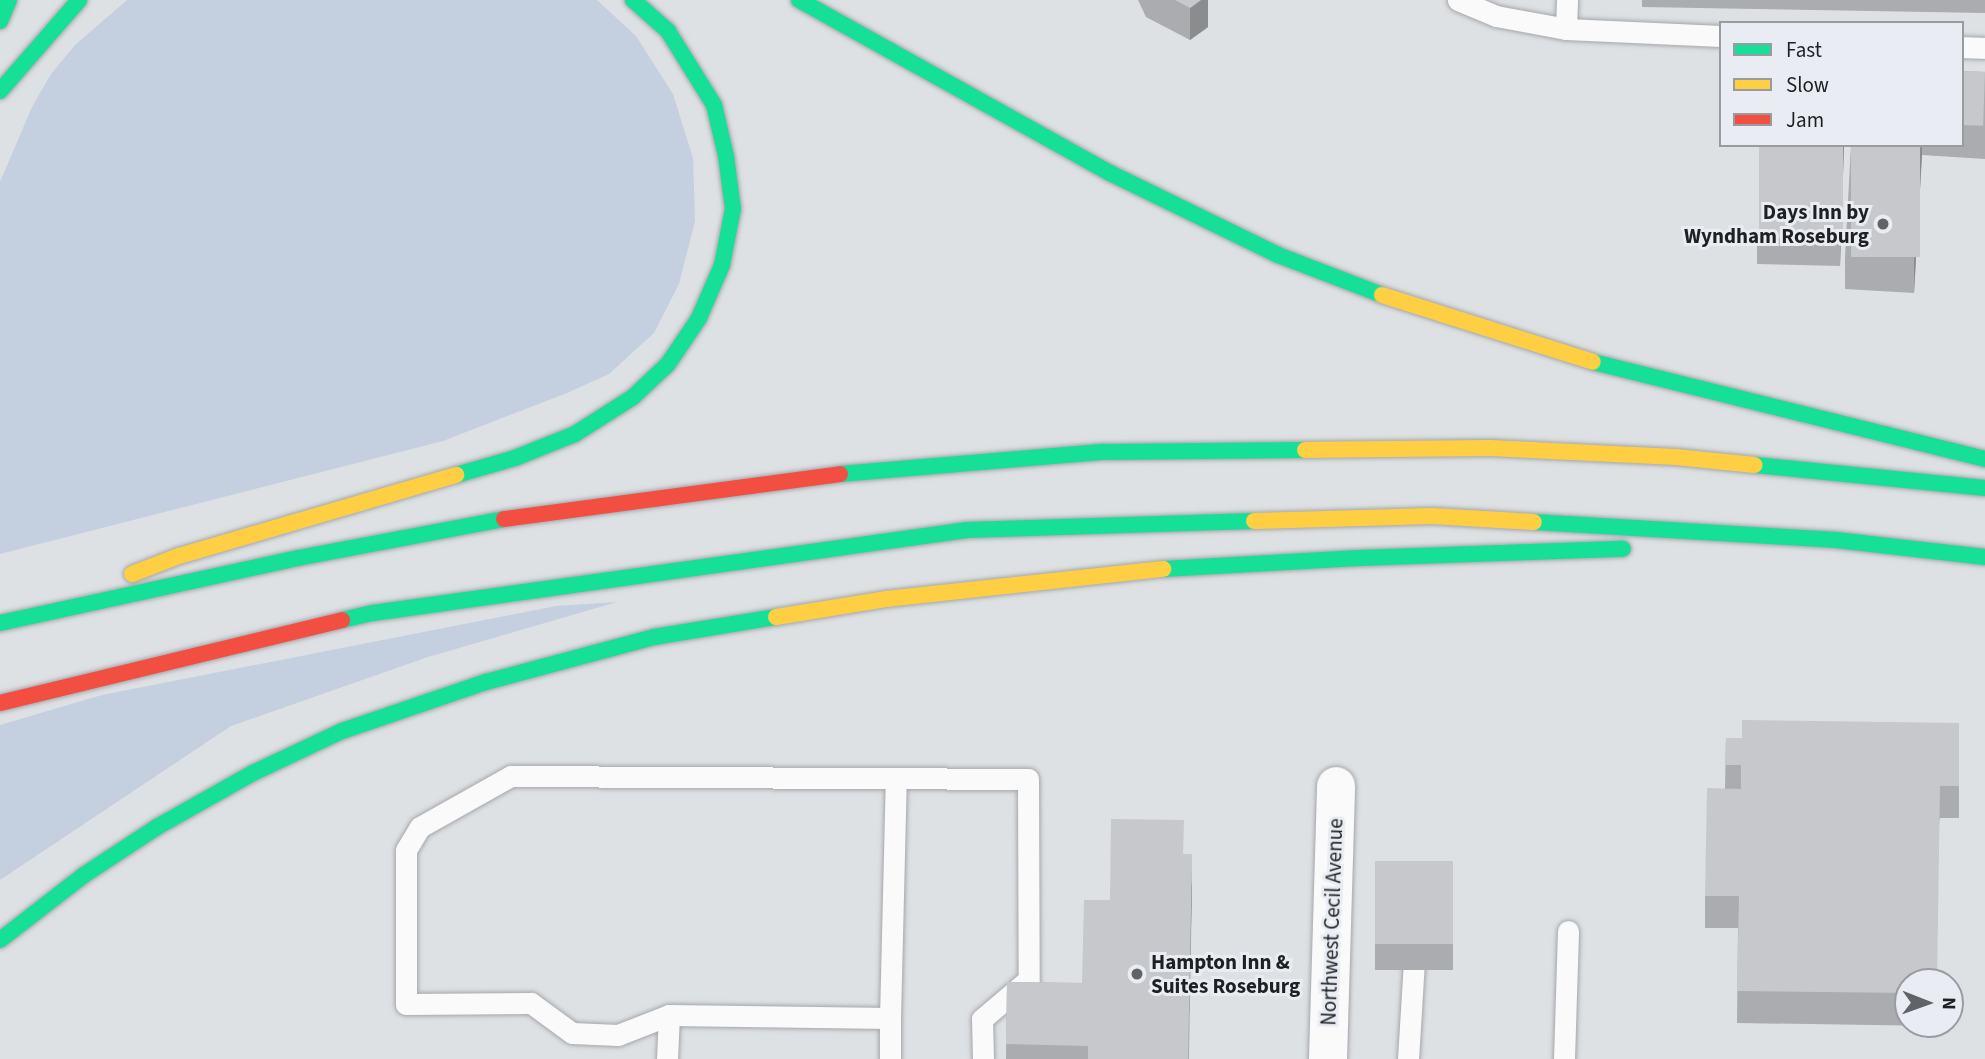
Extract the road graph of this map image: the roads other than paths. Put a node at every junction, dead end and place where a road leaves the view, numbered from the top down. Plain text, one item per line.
1 (9, 0) edge
2 (79, 0) edge
3 (633, 0) edge
4 (799, 0) edge
5 (1458, 0) edge
6 (1567, 0) edge
7 (0, 21) edge
8 (1566, 29) junction
9 (1719, 36) edge
10 (1964, 47) edge
11 (1985, 48) edge
12 (0, 91) edge
13 (1985, 459) edge
14 (1985, 488) edge
15 (1836, 540) junction
16 (1670, 547) dead end
17 (1643, 548) dead end
18 (1985, 557) edge
19 (6, 621) edge
20 (0, 704) edge
21 (896, 780) junction
22 (1336, 786) dead end
23 (1438, 931) edge
24 (1568, 931) dead end
25 (0, 940) edge
26 (1030, 978) junction
27 (669, 1015) junction
28 (1030, 1015) edge
29 (890, 1018) junction
30 (667, 1059) edge
31 (890, 1059) edge
32 (983, 1059) edge
33 (1328, 1059) edge
34 (1408, 1059) edge
35 (1564, 1059) edge

1 - 7 main road
2 - 12 main road
3 - 19 main road
4 - 13 main road
5 - 8 lane
6 - 8 lane
8 - 9 lane
10 - 11 lane
14 - 19 main road
15 - 16 main road
15 - 18 main road
15 - 20 main road
17 - 25 main road
21 - 26 lane
21 - 27 lane
21 - 29 lane
22 - 33 street, Northwest Cecil Avenue
23 - 34 lane
24 - 35 lane
26 - 28 lane
26 - 32 lane
27 - 29 lane
27 - 30 lane
29 - 31 lane

